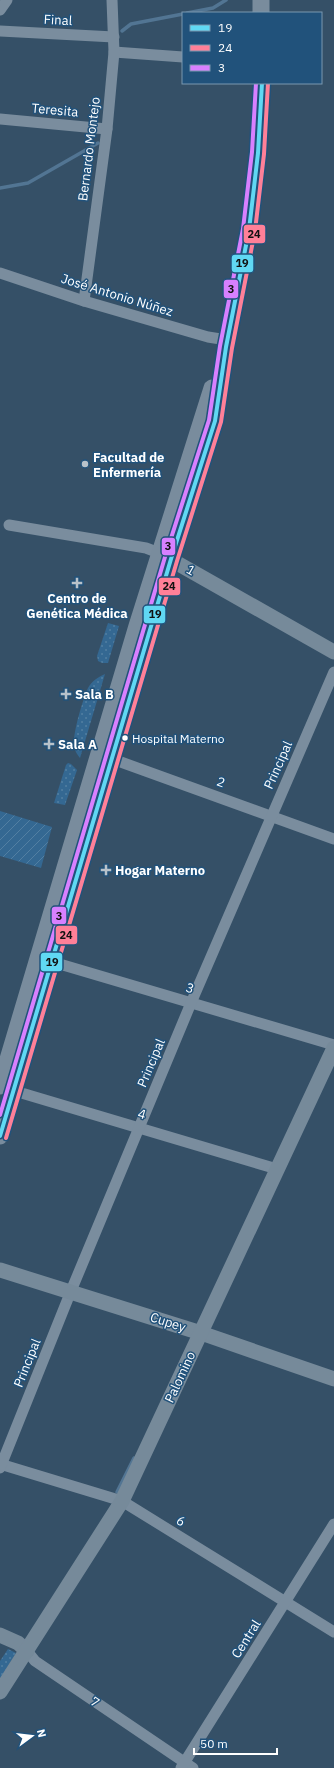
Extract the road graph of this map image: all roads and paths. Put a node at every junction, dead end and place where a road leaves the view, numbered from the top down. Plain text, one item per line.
1 (8, 0) edge
2 (112, 0) edge
3 (261, 0) edge
4 (0, 10) edge
5 (261, 12) edge
6 (0, 31) edge
7 (114, 37) junction
8 (114, 52) junction
9 (182, 57) edge
10 (262, 84) edge
11 (0, 120) edge
12 (107, 129) junction
13 (0, 273) edge
14 (84, 301) junction
15 (227, 344) junction
16 (9, 525) dead end
17 (165, 556) junction
18 (334, 652) edge
19 (334, 672) edge
20 (105, 757) junction
21 (271, 815) junction
22 (334, 839) edge
23 (45, 959) junction
24 (191, 1003) junction
25 (334, 1045) edge
26 (334, 1048) edge
27 (3, 1088) edge
28 (139, 1128) junction
29 (0, 1136) edge
30 (277, 1169) junction
31 (0, 1270) edge
32 (71, 1291) junction
33 (201, 1333) junction
34 (334, 1379) edge
35 (0, 1465) edge
36 (122, 1501) junction
37 (334, 1524) edge
38 (285, 1603) junction
39 (334, 1632) edge
40 (0, 1635) edge
41 (27, 1651) junction
42 (0, 1692) edge
43 (186, 1766) edge

1 - 4 street
2 - 7 street, Bernardo Montejo
3 - 5 main road
6 - 7 street, Final
7 - 8 street, Bernardo Montejo
8 - 9 street
8 - 12 street, Bernardo Montejo
10 - 15 main road
11 - 12 street, Teresita
12 - 14 street, Bernardo Montejo
13 - 14 street, José Antonio Núñez
14 - 15 street, José Antonio Núñez
15 - 17 main road
16 - 17 street, 1
17 - 18 street, 1
17 - 20 main road
19 - 21 street, Principal
20 - 21 street, 2
20 - 23 main road
21 - 22 street, 2
21 - 24 street, Principal
23 - 24 street, 3
23 - 27 main road
24 - 25 street, 3
24 - 28 street, Principal
26 - 30 street, Palomino
27 - 28 street, 4
27 - 29 main road
28 - 30 street, 4
28 - 32 street, Principal
30 - 33 street, Palomino
31 - 32 street, Cupey
32 - 33 street, Cupey
32 - 35 street, Principal
33 - 34 street, Cupey
33 - 36 street, Palomino
35 - 36 street, 6
36 - 38 street, 6
36 - 41 street, Palomino
37 - 38 street, Central
38 - 39 street, 6
38 - 43 street, Central
40 - 41 street, 7
41 - 42 street, Palomino
41 - 43 street, 7

